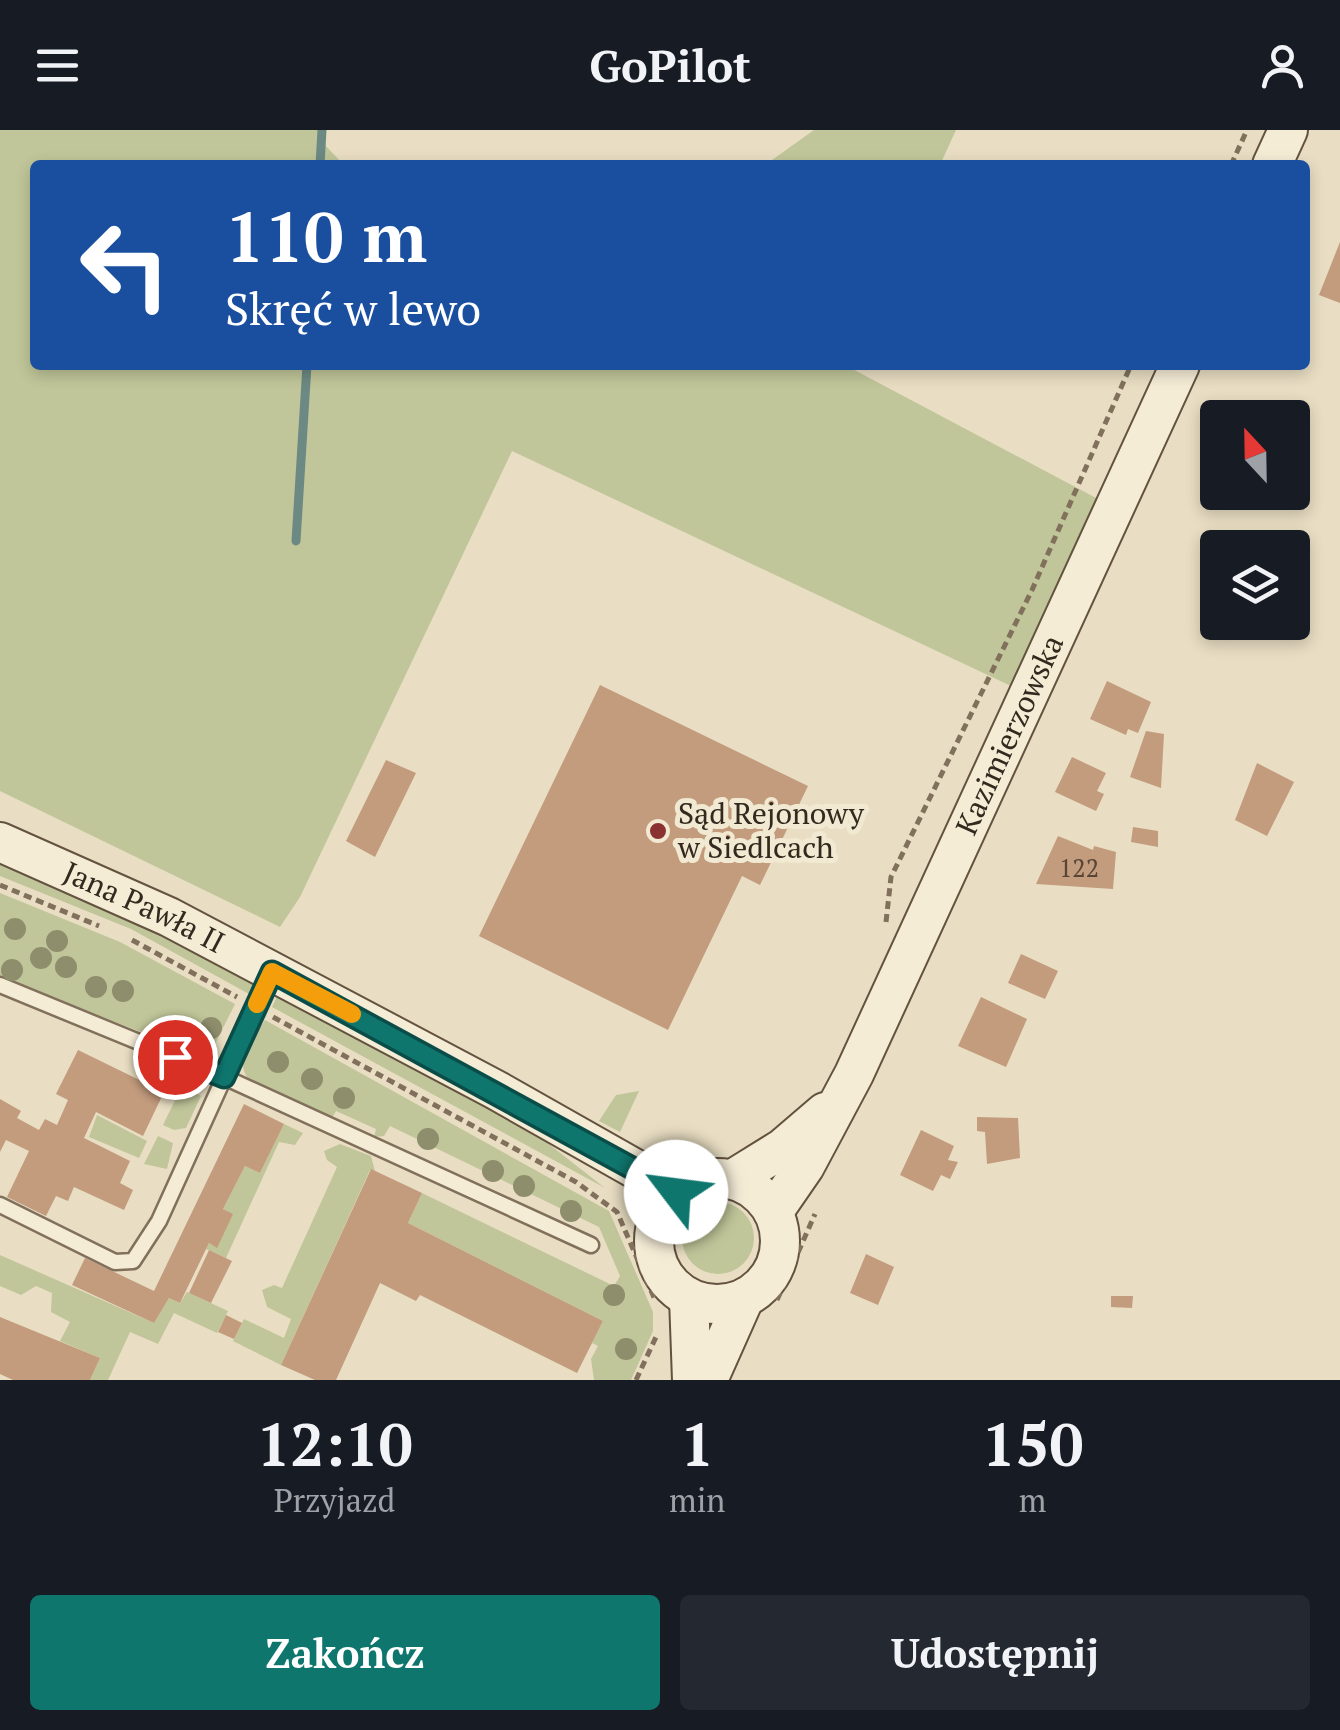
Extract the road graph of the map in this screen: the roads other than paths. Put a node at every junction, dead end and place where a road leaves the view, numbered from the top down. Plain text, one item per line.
1 (1288, 130) edge
2 (1274, 160) edge
3 (1178, 370) edge
4 (0, 842) edge
5 (272, 972) junction
6 (0, 985) edge
7 (224, 1077) junction
8 (838, 1100) junction
9 (733, 1179) junction
10 (0, 1205) edge
11 (667, 1205) junction
12 (774, 1211) junction
13 (590, 1244) dead end
14 (744, 1299) junction
15 (673, 1305) junction
16 (692, 1380) edge
17 (708, 1380) edge

1 - 2 main road
3 - 8 main road, Kazimierzowska
4 - 5 main road, Jana Pawła II
5 - 7 lane
5 - 11 main road, Jana Pawła II
6 - 7 lane
7 - 10 lane
7 - 13 lane
8 - 9 main road, Kazimierzowska
8 - 12 main road, Kazimierzowska
9 - 11 main road
9 - 12 main road
11 - 15 main road
12 - 14 main road
14 - 15 main road
14 - 17 main road
15 - 16 main road

